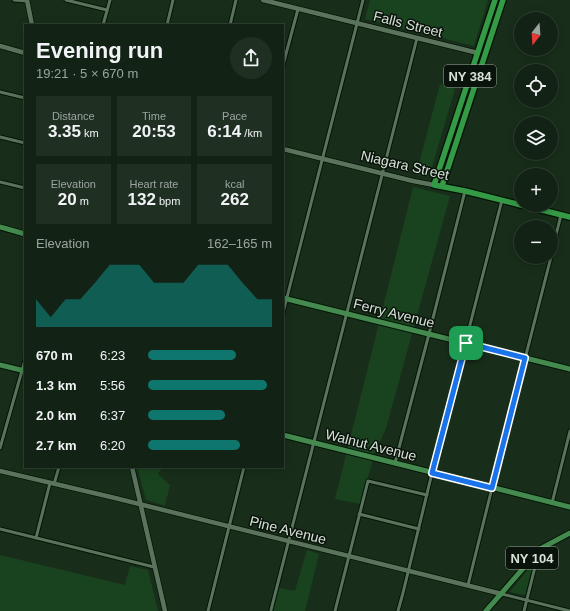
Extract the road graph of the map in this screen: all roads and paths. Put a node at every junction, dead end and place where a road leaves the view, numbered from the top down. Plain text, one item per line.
1 (14, 0) edge
2 (66, 0) edge
3 (110, 0) edge
4 (173, 0) edge
5 (236, 0) edge
6 (263, 0) edge
7 (363, 0) edge
8 (496, 0) edge
9 (503, 0) edge
10 (27, 1) edge
11 (279, 2) edge
12 (298, 8) junction
13 (107, 10) junction
14 (357, 23) junction
15 (32, 24) edge
16 (103, 24) edge
17 (167, 24) edge
18 (230, 24) edge
19 (417, 38) junction
20 (0, 46) edge
21 (24, 53) edge
22 (478, 53) junction
23 (284, 61) edge
24 (0, 92) edge
25 (24, 98) edge
26 (0, 137) edge
27 (24, 143) edge
28 (284, 149) edge
29 (322, 159) junction
30 (383, 174) junction
31 (0, 182) edge
32 (434, 185) junction
33 (442, 186) junction
34 (24, 188) edge
35 (465, 191) junction
36 (502, 200) junction
37 (514, 203) edge
38 (549, 212) edge
39 (561, 215) junction
40 (570, 217) edge
41 (0, 227) edge
42 (558, 227) edge
43 (24, 234) edge
44 (549, 264) edge
45 (285, 298) edge
46 (347, 314) junction
47 (429, 334) junction
48 (466, 343) junction
49 (525, 358) junction
50 (0, 365) edge
51 (570, 369) edge
52 (24, 371) edge
53 (570, 431) edge
54 (284, 435) edge
55 (314, 443) junction
56 (0, 448) edge
57 (395, 463) junction
58 (59, 468) edge
59 (132, 468) edge
60 (244, 468) edge
61 (0, 471) edge
62 (432, 473) junction
63 (52, 483) junction
64 (492, 488) junction
65 (427, 495) junction
66 (552, 502) junction
67 (141, 505) junction
68 (570, 507) edge
69 (359, 514) junction
70 (230, 527) junction
71 (0, 529) edge
72 (419, 529) junction
73 (570, 533) edge
74 (36, 538) junction
75 (289, 541) junction
76 (540, 549) junction
77 (349, 556) junction
78 (154, 567) junction
79 (409, 571) junction
80 (468, 585) junction
81 (502, 594) junction
82 (527, 600) junction
83 (272, 610) dead end
84 (165, 611) edge
85 (208, 611) edge
86 (335, 611) edge
87 (398, 611) edge
88 (486, 611) edge
89 (524, 611) edge
90 (570, 611) edge

1 - 10 street
2 - 13 street
3 - 13 street
4 - 17 street
5 - 18 street
6 - 11 street, Falls Street
7 - 14 street
8 - 22 highway, NY 384
9 - 33 highway, NY 384
10 - 15 street
11 - 12 street, Falls Street
12 - 14 street, Falls Street
12 - 23 street
13 - 16 street
14 - 19 street, Falls Street
14 - 29 street
19 - 22 street, Falls Street
19 - 30 street
20 - 21 street
22 - 32 highway, NY 384
24 - 25 street
26 - 27 street
28 - 29 street, Niagara Street
29 - 30 street, Niagara Street
29 - 45 street
30 - 32 street, Niagara Street
30 - 46 street
31 - 34 street
32 - 33 highway, Niagara Street
33 - 35 highway, Niagara Street
35 - 36 highway, Niagara Street
35 - 47 street
36 - 37 highway, Niagara Street
36 - 48 street
38 - 39 highway, Niagara Street
39 - 40 highway, Niagara Street
39 - 42 street
41 - 43 main road
44 - 49 street
45 - 46 main road, Ferry Avenue
46 - 47 main road, Ferry Avenue
46 - 55 street
47 - 48 main road, Ferry Avenue
47 - 57 street
48 - 49 main road, Ferry Avenue
48 - 62 street
49 - 51 main road, Ferry Avenue
49 - 64 street
50 - 52 main road
52 - 56 street
53 - 66 street
54 - 55 main road, Walnut Avenue
55 - 57 main road, Walnut Avenue
55 - 75 street
57 - 62 main road, Walnut Avenue
58 - 63 street
59 - 67 street
60 - 70 street
61 - 63 street, Pine Avenue
62 - 64 main road, Walnut Avenue
62 - 65 street
63 - 67 street, Pine Avenue
63 - 74 street
64 - 66 main road, Walnut Avenue
64 - 80 street
65 - 69 street
65 - 72 street
66 - 68 main road, Walnut Avenue
67 - 70 street, Pine Avenue
67 - 78 street
69 - 72 street
69 - 77 street
70 - 75 street, Pine Avenue
70 - 85 street
71 - 74 street
72 - 79 street
73 - 76 main road, NY 104
74 - 78 street
75 - 77 street, Pine Avenue
75 - 83 street
76 - 81 main road, NY 104
76 - 82 street
77 - 79 street, Pine Avenue
77 - 86 street
78 - 84 street
79 - 80 street, Pine Avenue
79 - 87 street
80 - 81 street, Pine Avenue
81 - 82 street, Pine Avenue
81 - 88 main road, NY 104
82 - 89 street
82 - 90 street, Pine Avenue

